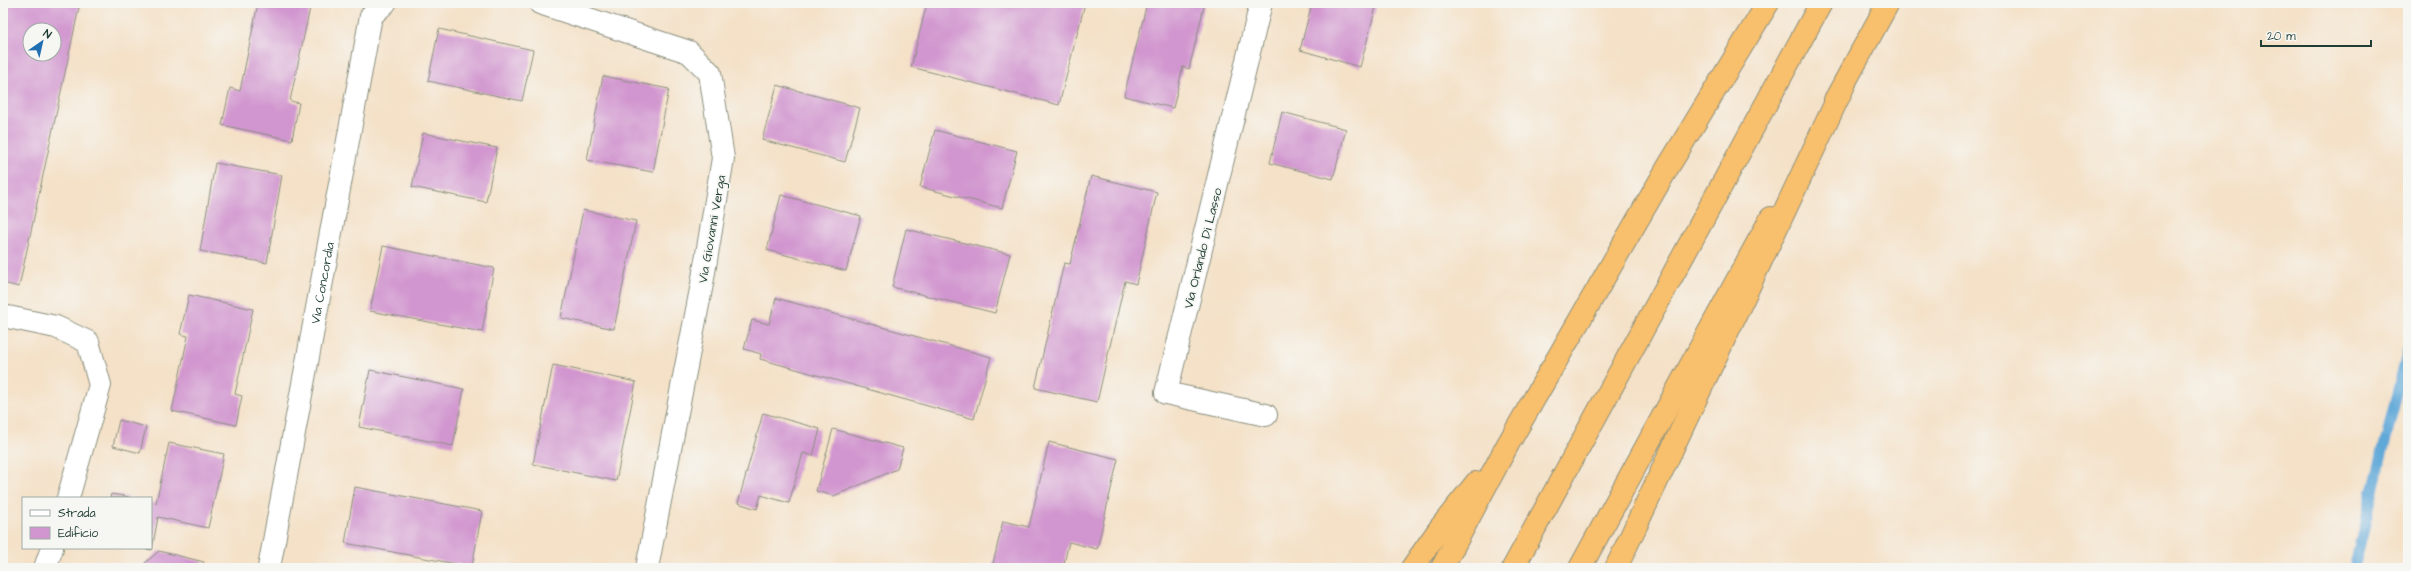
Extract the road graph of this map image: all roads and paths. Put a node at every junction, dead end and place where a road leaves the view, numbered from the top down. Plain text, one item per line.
1 (385, 3) edge
2 (540, 3) edge
3 (1261, 3) edge
4 (1768, 3) edge
5 (1821, 3) edge
6 (1888, 3) edge
7 (1845, 83) junction
8 (3, 316) edge
9 (1266, 415) dead end
10 (1508, 444) junction
11 (68, 497) edge
12 (52, 549) edge
13 (45, 568) edge
14 (269, 568) edge
15 (647, 568) edge
16 (1412, 568) edge
17 (1442, 568) edge
18 (1513, 568) edge
19 (1580, 568) edge
20 (1616, 568) edge

1 - 14 street, Via Concordia
2 - 15 street, Via Giovanni Verga
3 - 9 street, Via Orlando Di Lasso
4 - 10 highway
5 - 18 highway
6 - 7 highway
7 - 19 highway
7 - 20 highway
8 - 11 street
10 - 16 highway
10 - 17 highway
12 - 13 street

